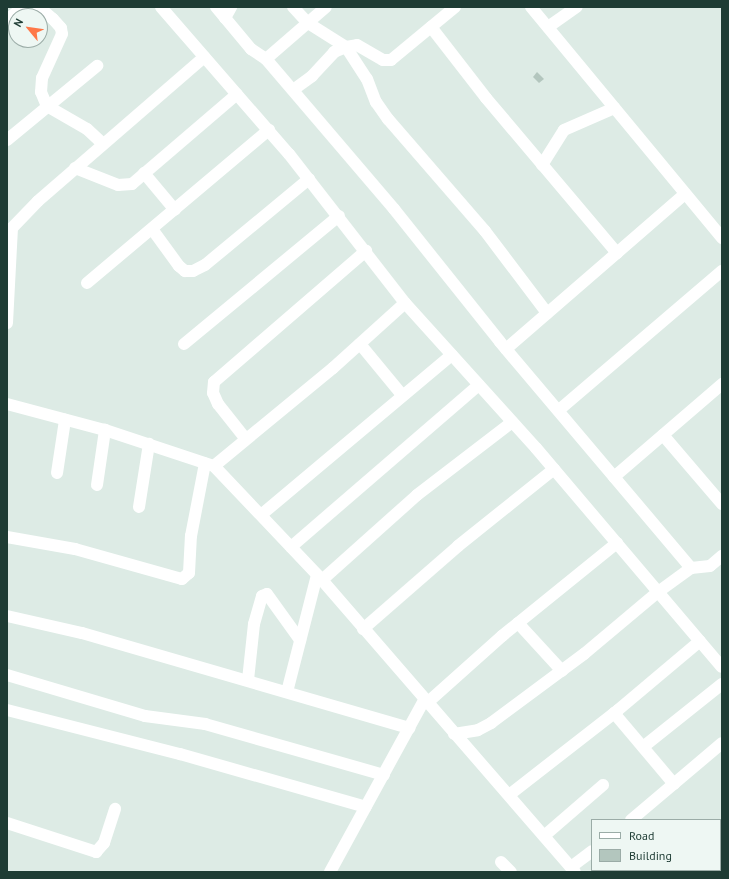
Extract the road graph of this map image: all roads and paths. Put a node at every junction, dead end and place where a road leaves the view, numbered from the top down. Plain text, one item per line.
1 (39, 7) edge
2 (161, 7) edge
3 (216, 7) edge
4 (231, 7) edge
5 (293, 7) edge
6 (326, 7) edge
7 (455, 7) edge
8 (531, 7) edge
9 (577, 7) edge
10 (225, 18) junction
11 (308, 23) junction
12 (431, 27) junction
13 (548, 27) junction
14 (346, 47) junction
15 (204, 57) junction
16 (266, 59) junction
17 (97, 66) dead end
18 (293, 90) junction
19 (237, 94) junction
20 (47, 106) junction
21 (614, 108) junction
22 (269, 130) junction
23 (7, 140) edge
24 (103, 144) junction
25 (542, 165) junction
26 (75, 168) junction
27 (144, 173) junction
28 (309, 179) junction
29 (685, 194) junction
30 (175, 210) junction
31 (339, 216) junction
32 (10, 227) edge
33 (152, 229) junction
34 (722, 238) edge
35 (366, 251) junction
36 (617, 253) junction
37 (722, 271) edge
38 (87, 283) dead end
39 (405, 303) junction
40 (547, 313) junction
41 (7, 317) edge
42 (184, 344) dead end
43 (360, 344) junction
44 (506, 349) junction
45 (452, 355) junction
46 (722, 384) edge
47 (479, 385) junction
48 (402, 395) junction
49 (7, 404) edge
50 (559, 410) junction
51 (65, 420) junction
52 (512, 422) junction
53 (105, 430) junction
54 (663, 435) junction
55 (245, 438) junction
56 (149, 444) junction
57 (210, 465) junction
58 (554, 469) junction
59 (57, 473) dead end
60 (614, 477) junction
61 (97, 485) dead end
62 (722, 504) edge
63 (139, 507) dead end
64 (261, 515) junction
65 (7, 537) edge
66 (616, 543) junction
67 (291, 548) junction
68 (722, 556) edge
69 (691, 568) junction
70 (319, 578) junction
71 (658, 592) junction
72 (7, 616) edge
73 (518, 623) junction
74 (363, 629) junction
75 (300, 640) junction
76 (700, 641) junction
77 (722, 667) edge
78 (562, 671) junction
79 (7, 675) edge
80 (248, 680) junction
81 (722, 684) edge
82 (287, 692) junction
83 (425, 702) junction
84 (7, 710) edge
85 (614, 713) junction
86 (410, 728) junction
87 (454, 734) junction
88 (722, 743) edge
89 (643, 747) junction
90 (384, 775) junction
91 (674, 784) junction
92 (602, 785) dead end
93 (509, 795) junction
94 (366, 807) junction
95 (115, 809) dead end
96 (632, 819) edge
97 (7, 823) edge
98 (544, 836) junction
99 (591, 852) edge
100 (501, 862) dead end
101 (573, 870) edge
102 (330, 872) edge
103 (511, 872) edge

1 - 20 street
2 - 15 street
3 - 10 street
4 - 10 street
5 - 11 street
6 - 11 street
7 - 12 street
8 - 13 street
9 - 13 street
10 - 16 street
11 - 14 street
11 - 16 street
12 - 14 street
12 - 25 street
13 - 21 street
14 - 18 street
14 - 40 street
15 - 19 street
15 - 24 street
16 - 18 street
17 - 20 street
18 - 44 street
19 - 22 street
19 - 27 street
20 - 23 street
20 - 24 street
21 - 25 street
21 - 29 street
22 - 28 street
22 - 30 street
24 - 26 street
25 - 36 street
26 - 27 street
26 - 32 street
27 - 30 street
28 - 31 street
28 - 33 street
29 - 34 street
29 - 36 street
30 - 33 street
31 - 35 street
31 - 42 street
32 - 41 street
33 - 38 street
35 - 39 street
35 - 55 street
36 - 40 street
37 - 50 street
39 - 43 street
39 - 45 street
40 - 44 street
43 - 48 street
43 - 55 street
44 - 50 street
45 - 47 street
45 - 48 street
46 - 54 street
47 - 52 street
47 - 67 street
48 - 64 street
49 - 51 street
50 - 60 street
51 - 53 street
51 - 59 street
52 - 58 street
52 - 70 street
53 - 56 street
53 - 61 street
54 - 60 street
54 - 62 street
55 - 57 street
56 - 57 street
56 - 63 street
57 - 64 street
57 - 65 street
58 - 66 street
58 - 74 street
60 - 69 street
64 - 67 street
66 - 71 street
66 - 73 street
67 - 70 street
68 - 69 street
69 - 71 street
70 - 74 street
70 - 75 street
71 - 76 street
71 - 78 street
72 - 80 street
73 - 78 street
73 - 83 street
74 - 83 street
75 - 80 street
75 - 82 street
76 - 77 street
76 - 85 street
78 - 87 street
79 - 90 street
80 - 82 street
81 - 89 street
82 - 86 street
83 - 86 street
83 - 87 street
84 - 94 street
85 - 89 street
85 - 93 street
86 - 90 street
87 - 93 street
88 - 91 street
89 - 91 street
90 - 94 street
91 - 96 street
92 - 98 street
93 - 98 street
94 - 102 street
95 - 97 street
98 - 101 street
99 - 101 street
100 - 103 street

